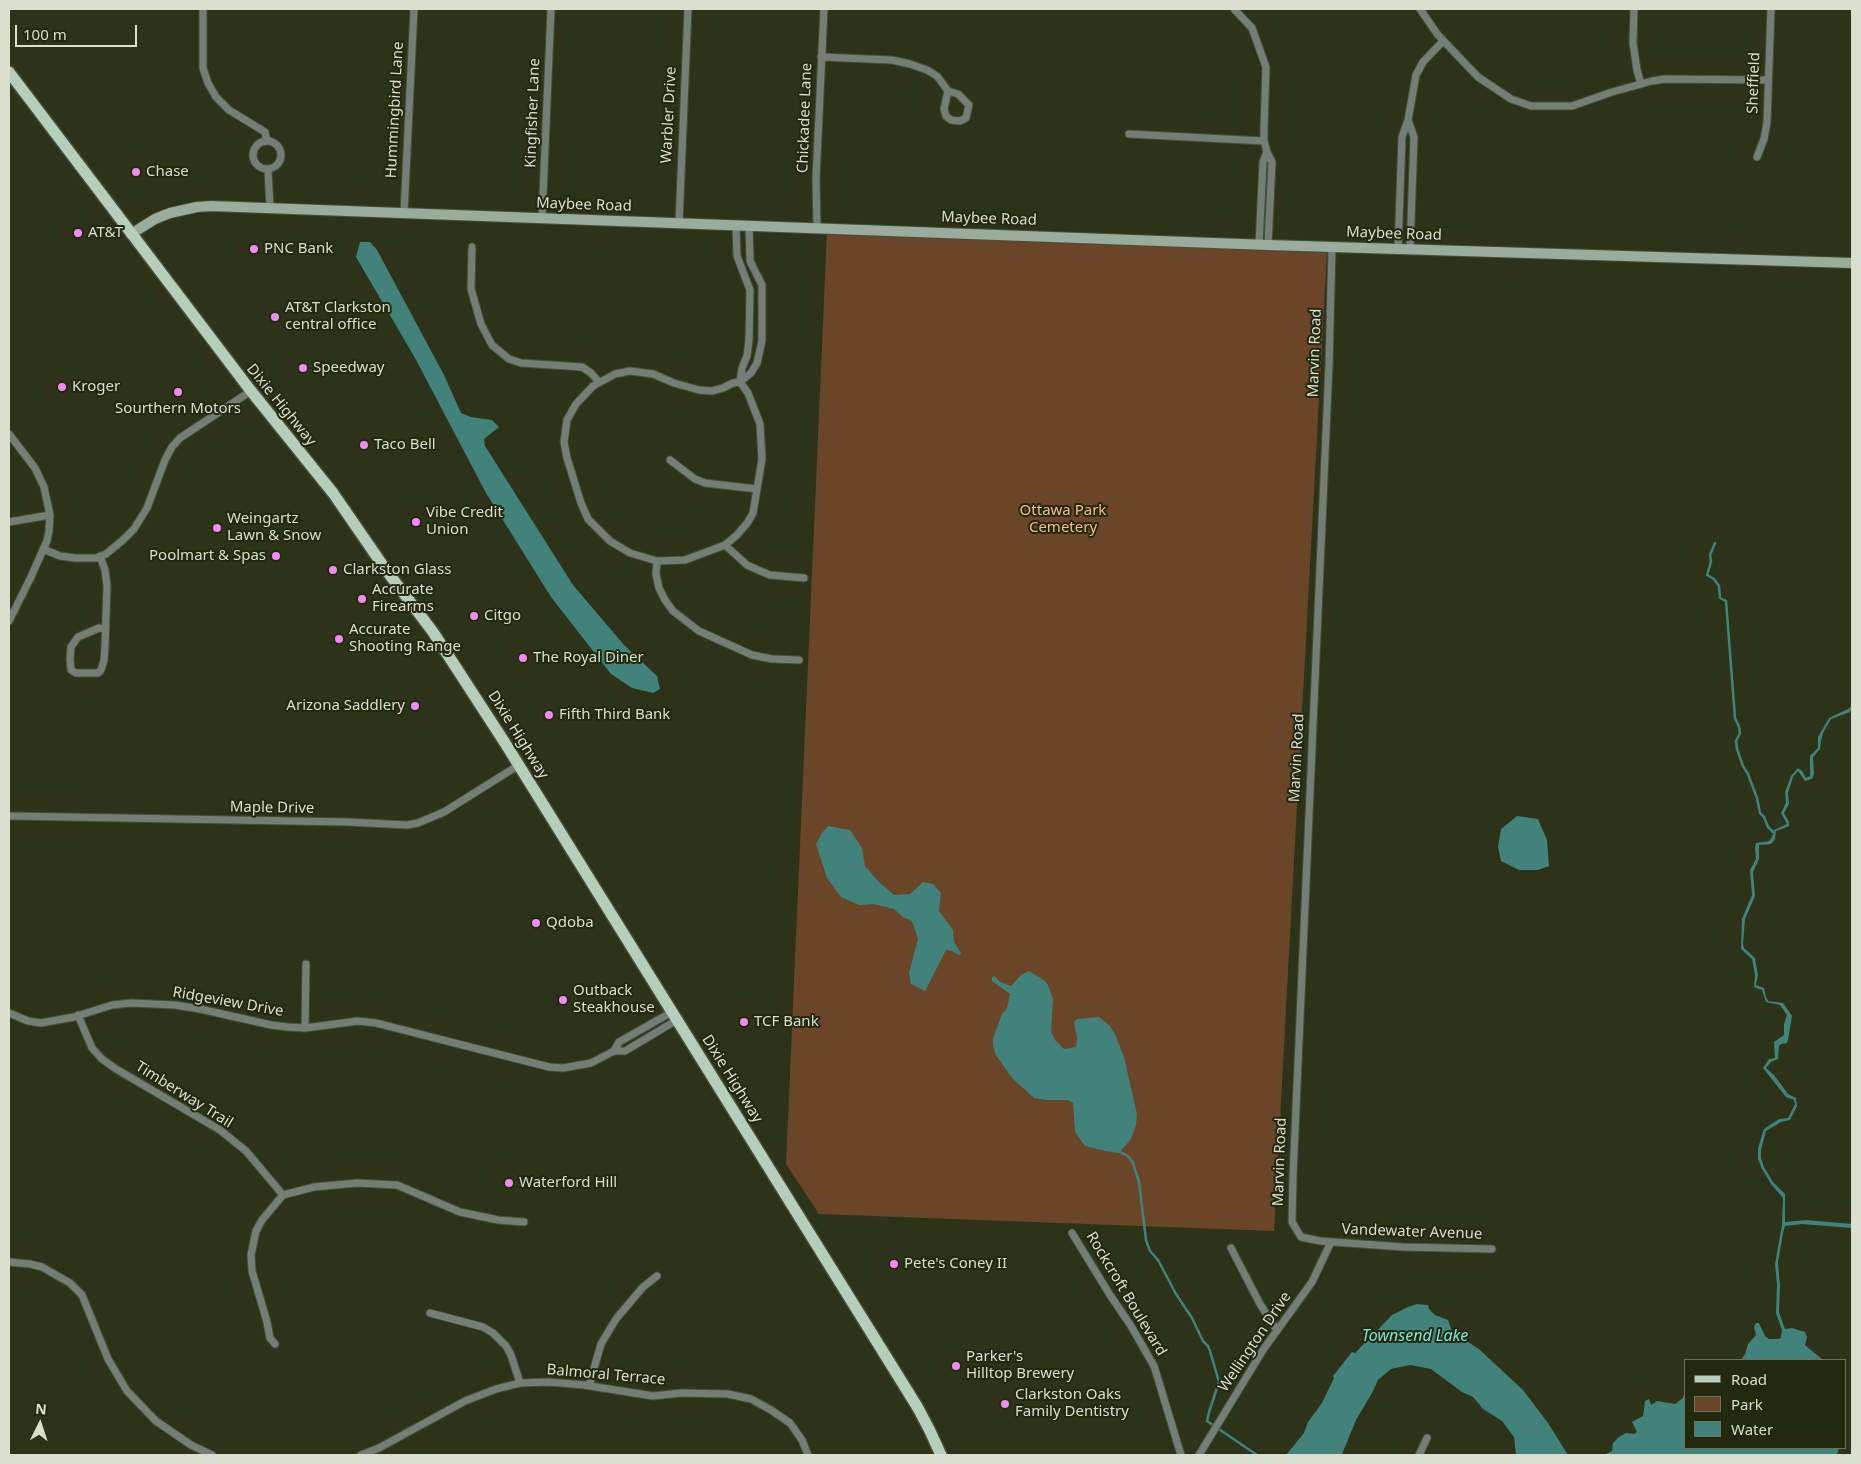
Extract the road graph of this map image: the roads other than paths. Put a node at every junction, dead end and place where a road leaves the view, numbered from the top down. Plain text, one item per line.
1 (203, 9) edge
2 (414, 9) edge
3 (551, 9) edge
4 (688, 9) edge
5 (824, 9) edge
6 (1234, 9) edge
7 (1420, 9) edge
8 (1634, 9) edge
9 (1771, 9) edge
10 (1443, 40) junction
11 (821, 57) junction
12 (9, 72) edge
13 (1768, 80) junction
14 (1641, 84) junction
15 (948, 91) junction
16 (1408, 120) junction
17 (1129, 134) dead end
18 (266, 141) junction
19 (1264, 141) junction
20 (1267, 152) junction
21 (1757, 157) dead end
22 (268, 170) junction
23 (1400, 177) junction
24 (1412, 178) junction
25 (1261, 192) junction
26 (1270, 193) junction
27 (270, 208) junction
28 (404, 213) junction
29 (542, 218) junction
30 (679, 223) junction
31 (736, 225) junction
32 (748, 225) junction
33 (816, 228) junction
34 (131, 234) junction
35 (1264, 245) junction
36 (472, 247) dead end
37 (1332, 247) junction
38 (1398, 249) junction
39 (1410, 249) junction
40 (750, 262) junction
41 (1852, 263) edge
42 (740, 266) junction
43 (749, 340) junction
44 (762, 341) junction
45 (599, 382) junction
46 (740, 382) junction
47 (251, 391) junction
48 (9, 434) edge
49 (670, 460) dead end
50 (757, 489) junction
51 (50, 515) junction
52 (9, 522) edge
53 (726, 545) junction
54 (43, 549) junction
55 (100, 556) junction
56 (657, 560) junction
57 (804, 578) dead end
58 (9, 621) edge
59 (105, 629) junction
60 (799, 660) dead end
61 (519, 765) junction
62 (9, 816) edge
63 (306, 964) dead end
64 (78, 1015) junction
65 (10, 1016) edge
66 (675, 1016) junction
67 (305, 1028) junction
68 (283, 1194) junction
69 (524, 1222) dead end
70 (1072, 1233) dead end
71 (1331, 1242) junction
72 (1231, 1248) dead end
73 (1492, 1249) dead end
74 (9, 1262) edge
75 (657, 1276) dead end
76 (430, 1313) dead end
77 (1277, 1330) junction
78 (275, 1344) dead end
79 (520, 1383) junction
80 (589, 1386) junction
81 (1427, 1438) dead end
82 (212, 1455) edge
83 (361, 1455) edge
84 (808, 1455) edge
85 (941, 1455) edge
86 (1180, 1455) edge
87 (1198, 1455) edge
88 (1420, 1455) edge

1 - 18 street
2 - 28 street, Hummingbird Lane
3 - 29 street, Kingfisher Lane
4 - 30 street, Warbler Drive
5 - 11 street, Chickadee Lane
6 - 19 street
7 - 10 street
8 - 14 street
9 - 13 street, Sheffield
10 - 14 street
10 - 16 street
11 - 15 street
11 - 33 street, Chickadee Lane
12 - 34 main road, Dixie Highway
13 - 14 street
13 - 21 street, Sheffield
15 - 15 street
16 - 23 street
16 - 24 street
17 - 19 street
18 - 22 street
18 - 22 street
19 - 20 street
20 - 25 street
20 - 26 street
22 - 27 street
23 - 24 street
23 - 38 street
24 - 39 street
25 - 26 street
25 - 35 street
26 - 35 street
27 - 28 main road, Maybee Road
27 - 34 main road, Maybee Road
28 - 29 main road, Maybee Road
29 - 30 main road, Maybee Road
30 - 31 main road, Maybee Road
31 - 32 main road, Maybee Road
31 - 42 street
32 - 33 main road, Maybee Road
32 - 40 street
33 - 35 main road, Maybee Road
34 - 47 main road, Dixie Highway
35 - 37 main road, Maybee Road
36 - 45 street
37 - 38 main road, Maybee Road
37 - 71 street, Marvin Road
38 - 39 main road, Maybee Road
39 - 41 main road, Maybee Road
40 - 42 street
40 - 44 street
42 - 43 street
43 - 44 street
43 - 46 street
44 - 46 street
45 - 46 street
45 - 56 street
46 - 50 street
47 - 55 street
47 - 61 main road, Dixie Highway
48 - 51 street
49 - 50 street
50 - 53 street
51 - 52 street
51 - 54 street
53 - 56 street
53 - 57 street
54 - 55 street
54 - 58 street
55 - 59 street
56 - 60 street
59 - 59 street
61 - 62 street, Maple Drive
61 - 66 main road, Dixie Highway
63 - 67 street
64 - 65 street, Ridgeview Drive
64 - 67 street, Ridgeview Drive
64 - 68 street, Timberway Trail
66 - 67 street, Ridgeview Drive
66 - 85 main road, Dixie Highway
68 - 69 street
68 - 78 street
70 - 86 street, Rockcroft Boulevard
71 - 73 street, Vandewater Avenue
71 - 77 street, Wellington Drive
72 - 77 street
74 - 82 street
75 - 80 street
76 - 79 street
77 - 87 street, Wellington Drive
79 - 80 street, Balmoral Terrace
79 - 83 street, Balmoral Terrace
80 - 84 street, Balmoral Terrace
81 - 88 street

